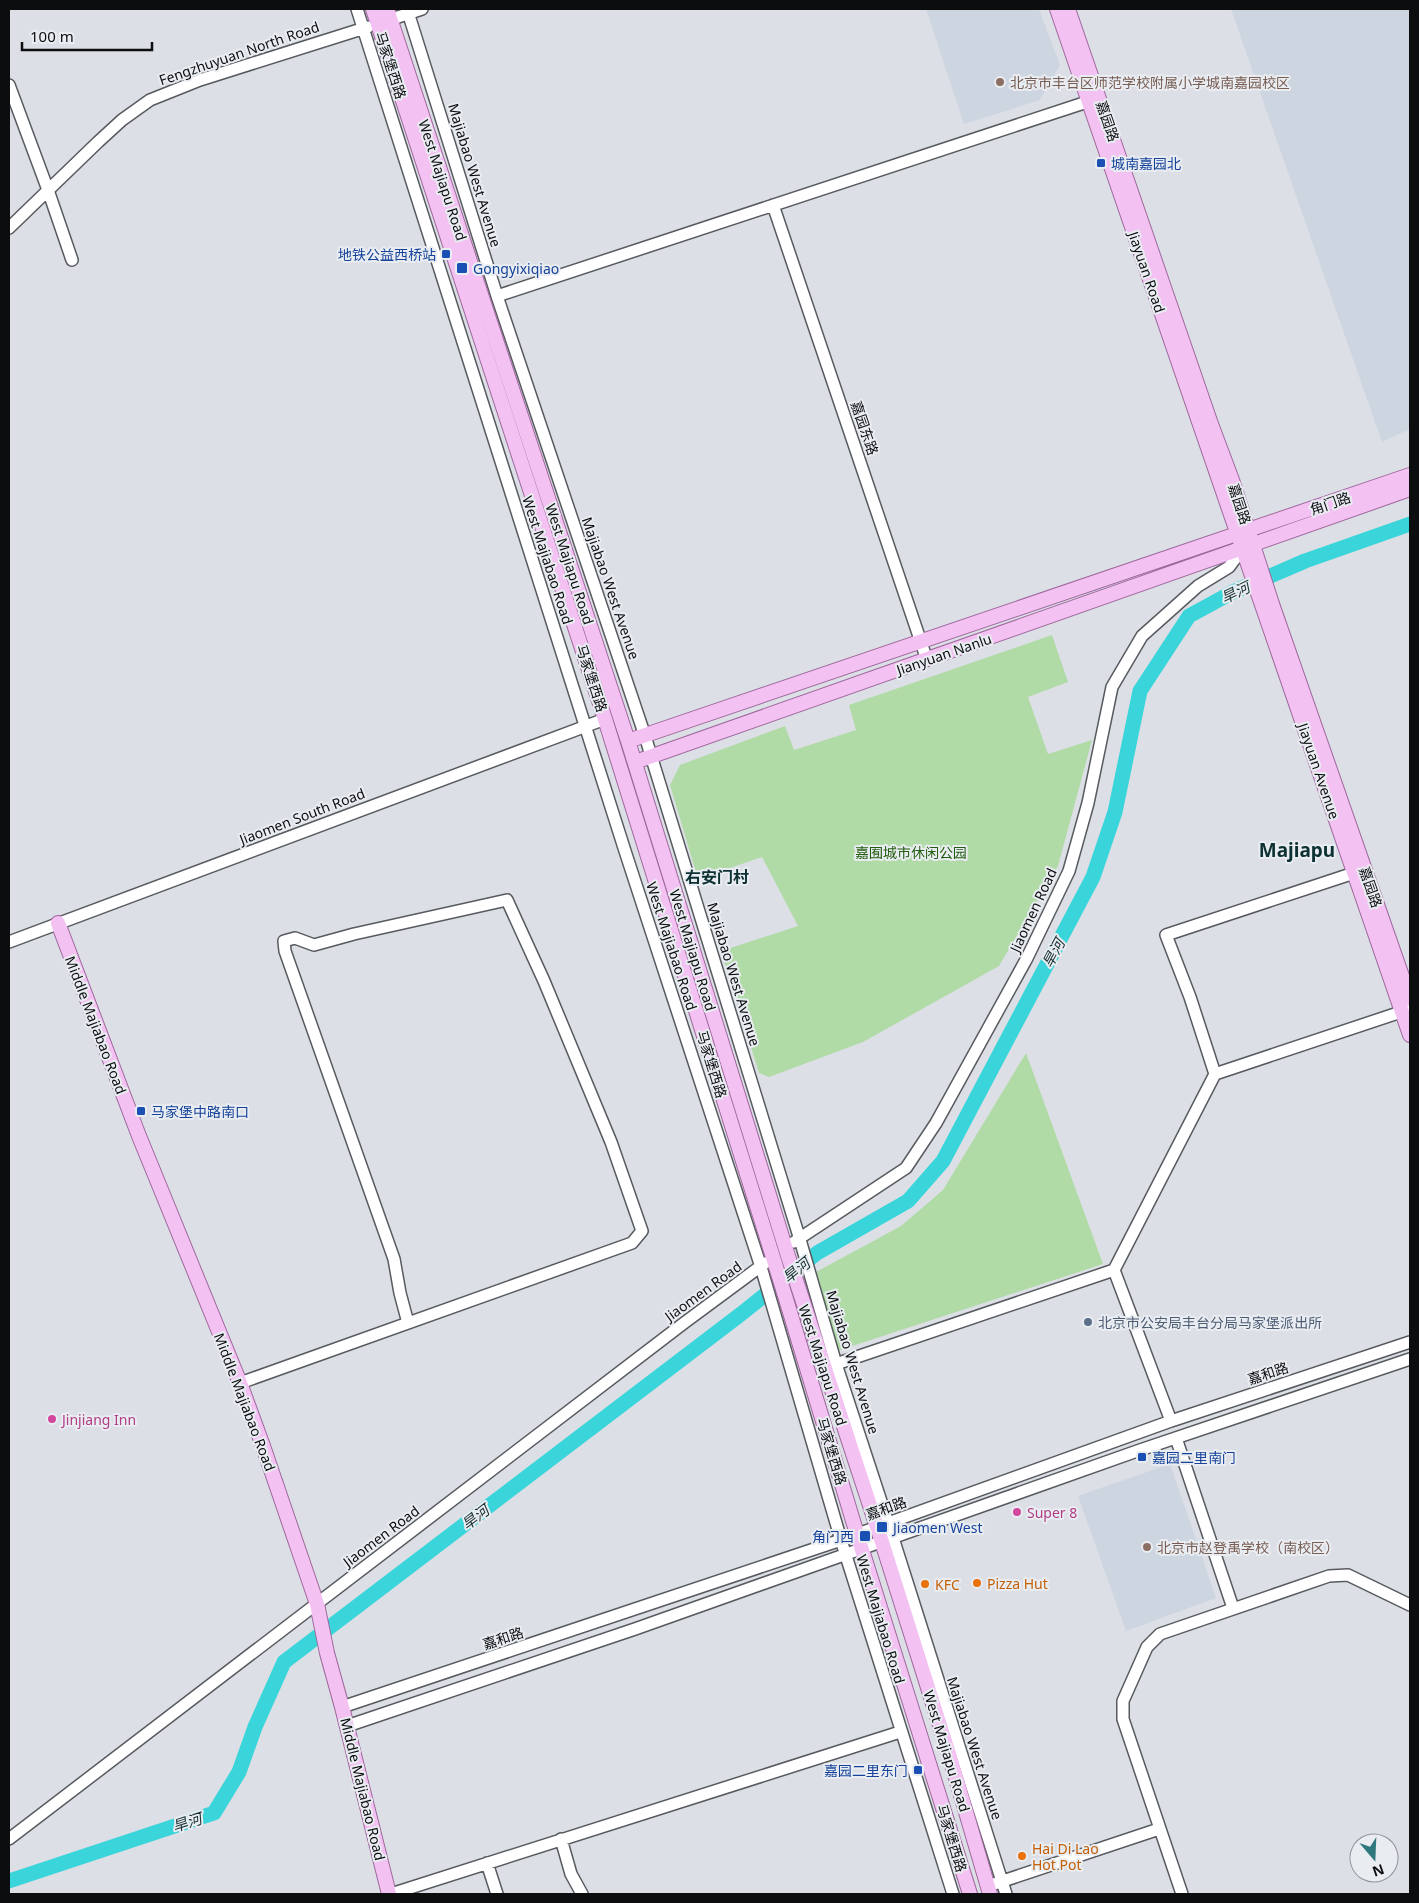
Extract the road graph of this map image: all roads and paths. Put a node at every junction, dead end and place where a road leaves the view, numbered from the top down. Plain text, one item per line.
1 (357, 9) edge
2 (373, 9) edge
3 (422, 9) edge
4 (1057, 9) edge
5 (1068, 9) edge
6 (408, 11) edge
7 (385, 17) edge
8 (363, 28) junction
9 (9, 85) edge
10 (1090, 101) junction
11 (48, 190) junction
12 (773, 205) junction
13 (9, 228) edge
14 (72, 260) dead end
15 (497, 296) junction
16 (1410, 475) edge
17 (1410, 489) edge
18 (1244, 532) junction
19 (1250, 553) junction
20 (1267, 605) junction
21 (922, 642) junction
22 (927, 660) junction
23 (605, 719) junction
24 (585, 725) junction
25 (645, 736) junction
26 (628, 741) junction
27 (651, 756) junction
28 (635, 762) junction
29 (1354, 873) junction
30 (58, 924) junction
31 (9, 942) edge
32 (1410, 999) edge
33 (1406, 1011) edge
34 (1410, 1035) edge
35 (1215, 1074) junction
36 (800, 1240) junction
37 (787, 1252) junction
38 (768, 1267) junction
39 (1114, 1270) junction
40 (408, 1323) junction
41 (1410, 1342) edge
42 (1410, 1359) edge
43 (836, 1364) junction
44 (240, 1382) junction
45 (1170, 1421) junction
46 (1176, 1438) junction
47 (882, 1525) junction
48 (856, 1534) junction
49 (841, 1540) junction
50 (887, 1540) junction
51 (862, 1549) junction
52 (846, 1555) junction
53 (1410, 1605) edge
54 (318, 1608) junction
55 (1234, 1608) junction
56 (342, 1707) junction
57 (347, 1726) junction
58 (900, 1732) junction
59 (1159, 1829) junction
60 (9, 1839) edge
61 (561, 1839) junction
62 (487, 1863) junction
63 (1002, 1881) junction
64 (989, 1890) edge
65 (390, 1894) edge
66 (497, 1894) edge
67 (582, 1894) edge
68 (953, 1894) edge
69 (970, 1894) edge
70 (1006, 1894) edge
71 (1182, 1894) edge

1 - 8 street, West Majiabao Road
2 - 7 main road, 马家堡西路
3 - 6 street, Fengzhuyuan North Road
4 - 10 main road, Jiayuan Road
5 - 18 main road, 嘉园路
6 - 7 street, Fengzhuyuan North Road
6 - 15 street, Majiabao West Avenue
7 - 8 street, Fengzhuyuan North Road
7 - 23 main road, 马家堡西路
7 - 26 main road, West Majiapu Road
8 - 11 street, Fengzhuyuan North Road
8 - 24 street, West Majiabao Road
9 - 11 street
10 - 12 street
10 - 18 main road, Jiayuan Road
11 - 13 street, Fengzhuyuan North Road
11 - 14 street
12 - 15 street
12 - 21 street, 嘉园东路
15 - 25 street, Majiabao West Avenue
16 - 18 main road, 角门路
17 - 19 main road, 角门路
18 - 19 main road, 嘉园路
18 - 21 main road, Jianyuan Nanlu
19 - 20 main road, Jiayuan Avenue
19 - 22 main road, Jianyuan Nanlu
19 - 36 street, Jiaomen Road
20 - 29 main road, Jiayuan Avenue
20 - 32 main road, 嘉园路
21 - 22 street, 嘉园东路
21 - 25 main road, Jianyuan Nanlu
22 - 27 main road, Jianyuan Nanlu
23 - 24 street, Jiaomen South Road
23 - 38 main road, 马家堡西路
24 - 30 street, Jiaomen South Road
24 - 38 street, West Majiabao Road
25 - 26 main road, Jianyuan Nanlu
25 - 27 street, Majiabao West Avenue
26 - 28 main road, West Majiapu Road
27 - 28 main road, Jianyuan Nanlu
27 - 36 street, Majiabao West Avenue
28 - 37 main road, West Majiapu Road
29 - 33 main road, Jiayuan Avenue
29 - 35 street
30 - 31 street, Jiaomen South Road
30 - 44 main road, Middle Majiabao Road
33 - 34 main road, Jiayuan Avenue
33 - 35 street
35 - 39 street
36 - 37 street, Jiaomen Road
36 - 43 street, Majiabao West Avenue
37 - 47 main road, West Majiapu Road
38 - 48 main road, 马家堡西路
38 - 49 street, West Majiabao Road
38 - 54 street, Jiaomen Road
39 - 43 street
39 - 45 street
40 - 40 street
40 - 44 street
41 - 45 street, 嘉和路
42 - 46 street
43 - 47 street, Majiabao West Avenue
44 - 54 main road, Middle Majiabao Road
45 - 47 street, 嘉和路
46 - 50 street
46 - 55 street
47 - 48 street, 嘉和路
47 - 50 main road, West Majiapu Road
48 - 49 street, 嘉和路
48 - 51 main road, 马家堡西路
49 - 52 street, West Majiabao Road
49 - 56 street, 嘉和路
50 - 51 street
50 - 63 street, Majiabao West Avenue
50 - 64 main road, West Majiapu Road
51 - 52 street
51 - 69 main road, 马家堡西路
52 - 57 street
52 - 58 street, West Majiabao Road
53 - 55 street
54 - 56 main road, Middle Majiabao Road
54 - 60 street, Jiaomen Road
55 - 59 street
56 - 57 main road, Middle Majiabao Road
57 - 65 main road, Middle Majiabao Road
58 - 61 street
58 - 68 street, West Majiabao Road
59 - 63 street
59 - 71 street
61 - 62 street
61 - 67 street
62 - 65 street
62 - 66 street
63 - 64 street
63 - 70 street, Majiabao West Avenue

